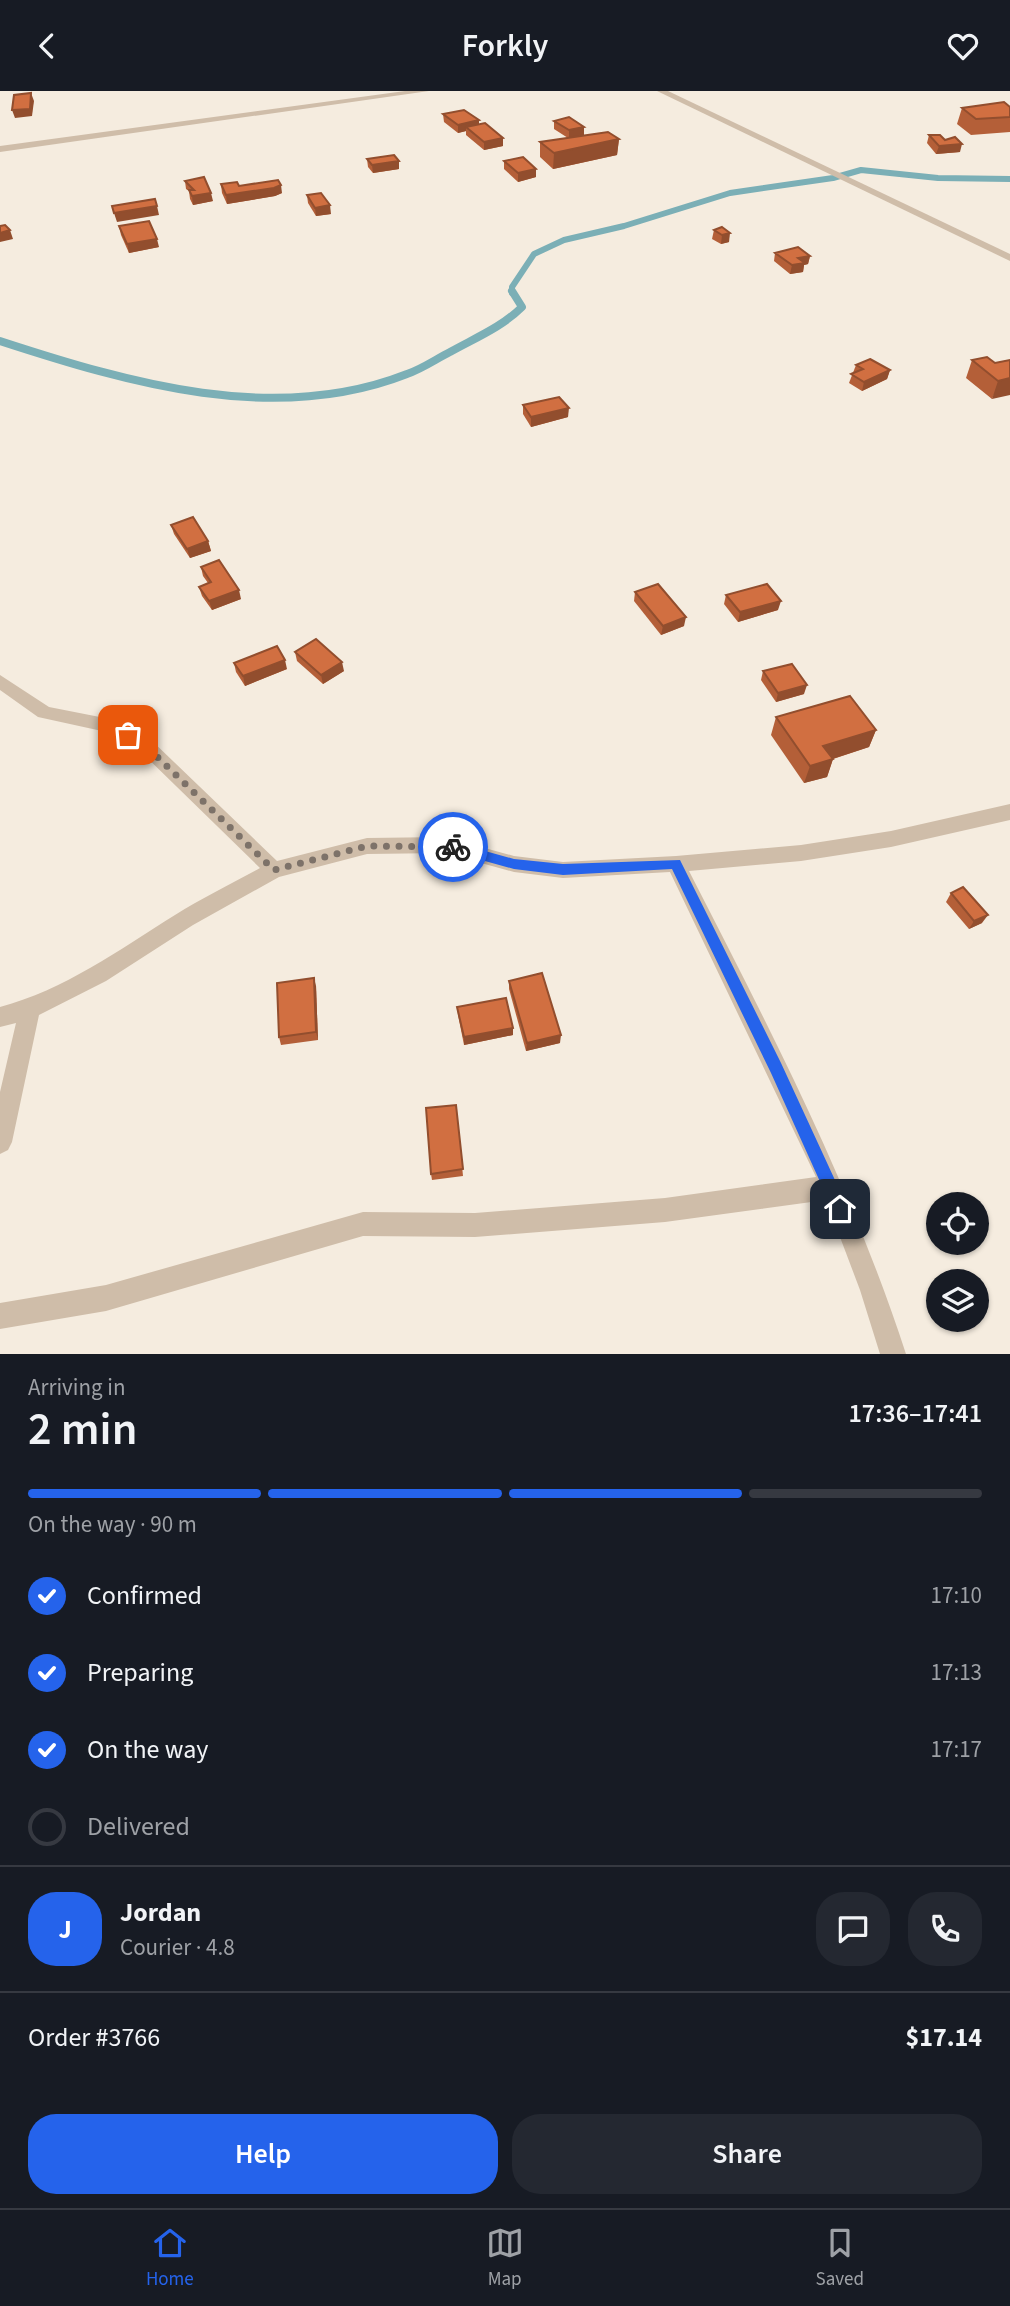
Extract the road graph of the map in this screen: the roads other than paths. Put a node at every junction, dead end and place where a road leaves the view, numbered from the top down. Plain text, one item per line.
1 (425, 91) edge
2 (661, 91) edge
3 (0, 149) edge
4 (1010, 258) edge
5 (0, 681) edge
6 (1010, 812) edge
7 (676, 864) junction
8 (274, 870) junction
9 (30, 1009) junction
10 (0, 1017) edge
11 (0, 1142) edge
12 (831, 1187) junction
13 (0, 1315) edge
14 (893, 1354) edge

1 - 3 street
2 - 4 street
5 - 8 street
6 - 7 street
7 - 8 street
7 - 12 street
8 - 9 street
9 - 10 street
9 - 11 street
12 - 13 street
12 - 14 street

